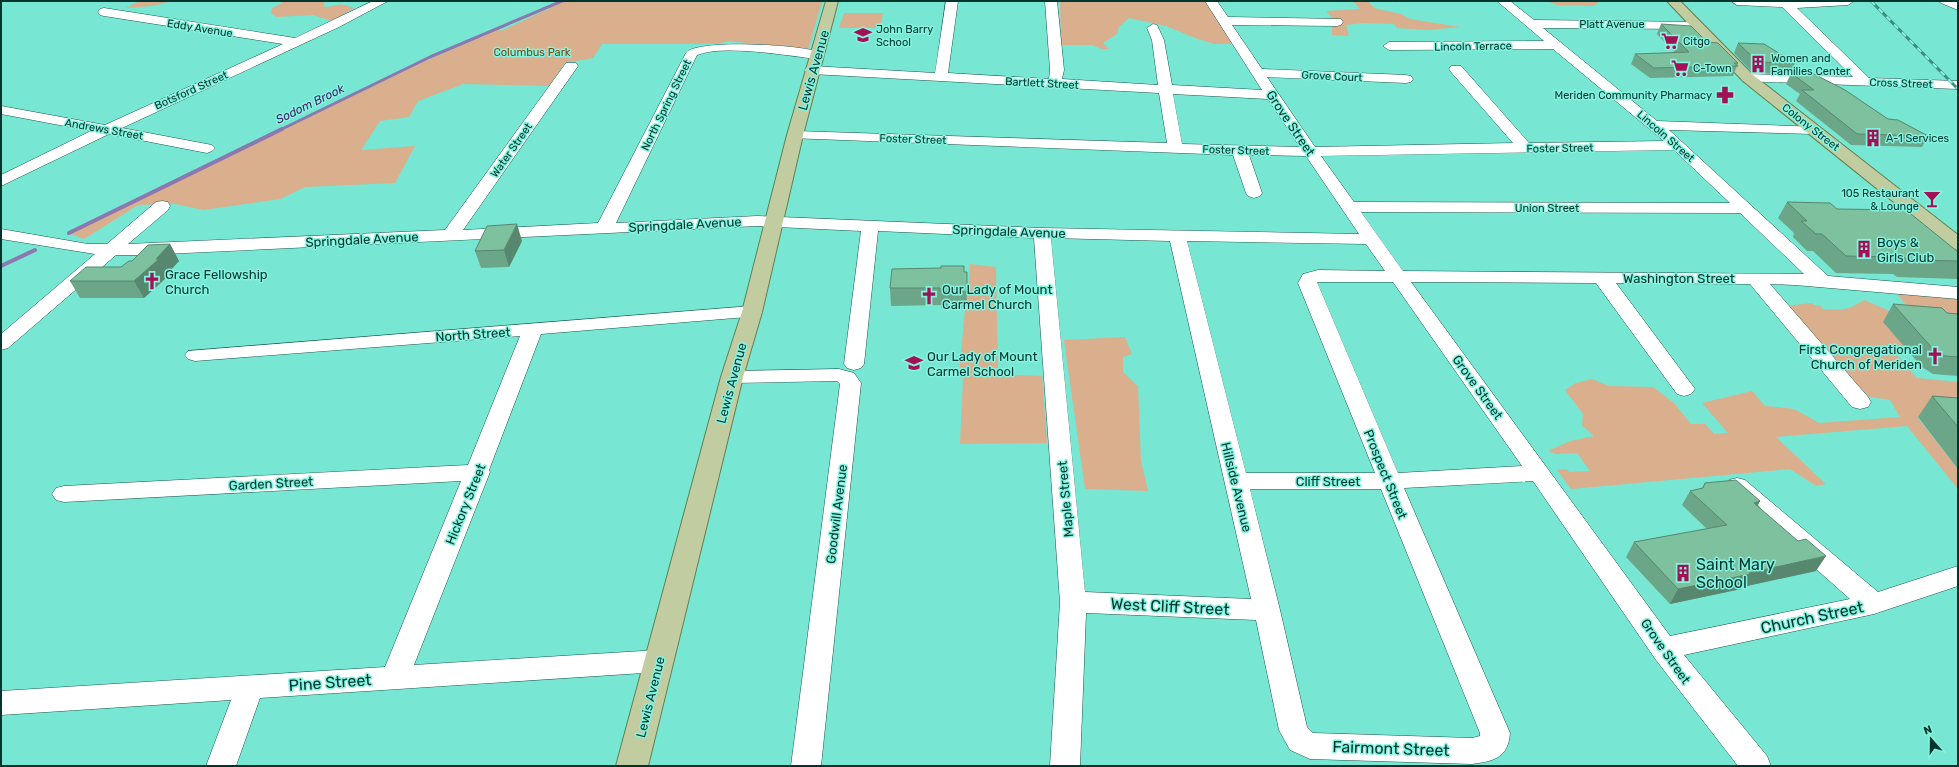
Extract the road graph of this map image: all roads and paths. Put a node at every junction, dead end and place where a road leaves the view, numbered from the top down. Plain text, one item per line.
1 (382, 1) edge
2 (832, 1) edge
3 (952, 1) edge
4 (1052, 1) edge
5 (1211, 1) edge
6 (1503, 1) edge
7 (1673, 1) edge
8 (1737, 1) edge
9 (1848, 1) edge
10 (1945, 1) edge
11 (1807, 3) edge
12 (117, 4) dead end
13 (1786, 4) junction
14 (1958, 6) edge
15 (1224, 21) junction
16 (1336, 22) dead end
17 (1530, 24) junction
18 (1695, 25) junction
19 (1152, 28) dead end
20 (296, 42) junction
21 (1556, 45) junction
22 (1389, 46) dead end
23 (818, 55) junction
24 (571, 66) dead end
25 (1456, 69) dead end
26 (812, 70) junction
27 (1258, 73) junction
28 (941, 78) junction
29 (1748, 78) junction
30 (1406, 79) dead end
31 (1864, 82) junction
32 (1055, 84) junction
33 (1958, 85) edge
34 (1165, 90) junction
35 (1272, 95) junction
36 (1, 110) edge
37 (1654, 125) junction
38 (105, 129) junction
39 (1814, 130) junction
40 (795, 135) junction
41 (1678, 145) junction
42 (207, 148) dead end
43 (1175, 148) junction
44 (1526, 149) junction
45 (1239, 150) junction
46 (1310, 152) junction
47 (1, 181) edge
48 (1254, 193) dead end
49 (162, 206) dead end
50 (1349, 207) junction
51 (1745, 208) junction
52 (774, 221) junction
53 (870, 224) junction
54 (605, 227) junction
55 (1042, 233) junction
56 (1, 234) edge
57 (451, 235) junction
58 (1177, 235) junction
59 (1371, 239) junction
60 (1957, 243) edge
61 (111, 250) junction
62 (1398, 276) junction
63 (1602, 278) junction
64 (1755, 279) junction
65 (1822, 280) junction
66 (1958, 293) edge
67 (752, 312) junction
68 (533, 329) junction
69 (1, 344) edge
70 (195, 355) dead end
71 (852, 372) junction
72 (732, 377) junction
73 (1684, 389) dead end
74 (1860, 402) dead end
75 (478, 472) junction
76 (1540, 473) junction
77 (1235, 481) junction
78 (1389, 481) junction
79 (1730, 481) edge
80 (64, 494) dead end
81 (1956, 580) edge
82 (1073, 602) junction
83 (1874, 604) junction
84 (1267, 610) junction
85 (1664, 648) junction
86 (659, 661) junction
87 (395, 678) junction
88 (250, 687) junction
89 (1, 703) edge
90 (1298, 738) joint
91 (1486, 749) joint
92 (222, 766) edge
93 (632, 766) edge
94 (806, 766) edge
95 (1065, 766) edge
96 (1756, 766) edge

1 - 20 street, Botsford Street
2 - 23 main road, Lewis Avenue
3 - 28 street
4 - 32 street
5 - 15 street, Grove Street
6 - 17 street, Lincoln Street
7 - 18 main road, Colony Street
8 - 13 street
9 - 11 street
10 - 14 street
11 - 13 street
12 - 20 street, Eddy Avenue
13 - 31 street
15 - 16 street
15 - 27 street, Grove Street
17 - 18 street, Platt Avenue
17 - 21 street, Lincoln Street
18 - 29 main road, Colony Street
19 - 34 street
20 - 38 street, Botsford Street
21 - 22 street, Lincoln Terrace
21 - 37 street, Lincoln Street
23 - 26 main road, Lewis Avenue
23 - 54 street, North Spring Street
24 - 57 street, Water Street
25 - 44 street
26 - 28 street, Bartlett Street
26 - 40 main road, Lewis Avenue
27 - 30 street, Grove Court
27 - 35 street, Grove Street
28 - 32 street, Bartlett Street
29 - 31 street, Cross Street
29 - 39 main road, Colony Street
31 - 33 street, Cross Street
32 - 34 street, Bartlett Street
34 - 35 street, Bartlett Street
34 - 43 street
35 - 46 street, Grove Street
36 - 38 street, Andrews Street
37 - 39 street
37 - 41 street, Lincoln Street
38 - 42 street, Andrews Street
38 - 47 street, Botsford Street
39 - 60 main road, Colony Street
40 - 43 street, Foster Street
40 - 52 main road, Lewis Avenue
41 - 44 street, Foster Street
41 - 51 street, Lincoln Street
43 - 45 street, Foster Street
44 - 46 street, Foster Street
45 - 46 street, Foster Street
45 - 48 street
46 - 50 street, Grove Street
49 - 61 street
50 - 51 street, Union Street
50 - 59 street, Grove Street
51 - 65 street, Lincoln Street
52 - 53 street, Springdale Avenue
52 - 54 street, Springdale Avenue
52 - 67 main road, Lewis Avenue
53 - 55 street, Springdale Avenue
53 - 71 street, Goodwill Avenue
54 - 57 street, Springdale Avenue
55 - 58 street, Springdale Avenue
55 - 82 street, Maple Street
56 - 61 street, Springdale Avenue
57 - 61 street, Springdale Avenue
58 - 59 street, Springdale Avenue
58 - 77 street, Hillside Avenue
59 - 62 street, Grove Street
61 - 69 street
62 - 63 street, Washington Street
62 - 76 street, Grove Street
62 - 78 street, Prospect Street
63 - 64 street, Washington Street
63 - 73 street
64 - 65 street, Washington Street
64 - 74 street
65 - 66 street, Washington Street
67 - 68 street, North Street
67 - 72 main road, Lewis Avenue
68 - 70 street, North Street
68 - 75 street, Hickory Street
71 - 72 street
71 - 94 street, Goodwill Avenue
72 - 86 main road, Lewis Avenue
75 - 80 street, Garden Street
75 - 87 street, Hickory Street
76 - 78 street, Cliff Street
76 - 85 street, Grove Street
77 - 78 street, Cliff Street
77 - 84 street, Hillside Avenue
78 - 91 street, Prospect Street
79 - 83 street
81 - 83 street, Church Street
82 - 84 street, West Cliff Street
82 - 95 street, Maple Street
83 - 85 street, Church Street
84 - 90 street, Hillside Avenue
85 - 96 street, Grove Street
86 - 87 street, Pine Street
86 - 93 main road, Lewis Avenue
87 - 88 street, Pine Street
88 - 89 street, Pine Street
88 - 92 street
90 - 91 street, Fairmont Street

